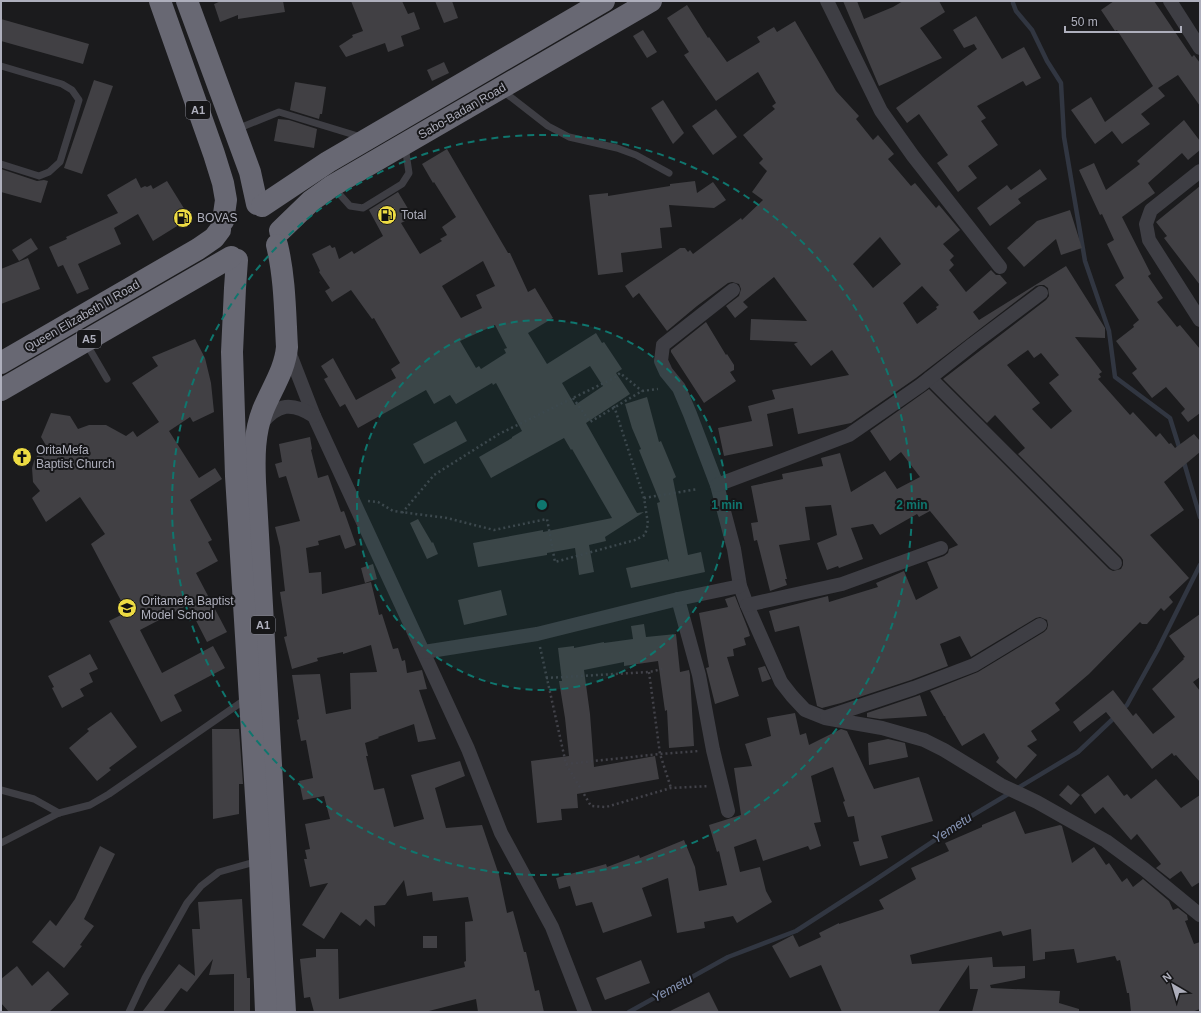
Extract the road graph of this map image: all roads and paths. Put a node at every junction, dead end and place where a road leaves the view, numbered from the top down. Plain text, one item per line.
1 (160, 1) edge
2 (186, 1) edge
3 (604, 1) edge
4 (651, 1) edge
5 (827, 1) edge
6 (1170, 1) edge
7 (1200, 48) edge
8 (1, 66) edge
9 (501, 89) junction
10 (234, 131) junction
11 (366, 139) junction
12 (405, 144) junction
13 (1, 164) edge
14 (1200, 171) edge
15 (669, 173) dead end
16 (332, 186) junction
17 (260, 205) junction
18 (221, 225) junction
19 (258, 252) junction
20 (1000, 267) dead end
21 (733, 290) dead end
22 (1041, 293) dead end
23 (1200, 320) edge
24 (85, 341) junction
25 (287, 347) junction
26 (1, 363) edge
27 (930, 378) junction
28 (107, 379) dead end
29 (658, 389) dead end
30 (1, 390) edge
31 (642, 391) junction
32 (573, 397) junction
33 (614, 406) junction
34 (314, 416) junction
35 (257, 430) junction
36 (718, 485) junction
37 (698, 489) dead end
38 (644, 498) junction
39 (354, 502) junction
40 (402, 513) junction
41 (941, 548) dead end
42 (1115, 563) dead end
43 (740, 586) junction
44 (678, 599) junction
45 (747, 605) junction
46 (1040, 625) dead end
47 (537, 634) junction
48 (424, 652) junction
49 (663, 669) dead end
50 (649, 672) junction
51 (546, 678) junction
52 (258, 694) junction
53 (824, 718) junction
54 (713, 750) junction
55 (660, 754) junction
56 (566, 764) junction
57 (721, 785) junction
58 (671, 788) junction
59 (1, 790) edge
60 (728, 811) dead end
61 (59, 813) junction
62 (1, 842) edge
63 (268, 860) junction
64 (1200, 915) edge
65 (129, 1012) edge
66 (266, 1012) edge
67 (284, 1012) edge
68 (585, 1012) edge

1 - 18 highway, A1
2 - 10 highway, A1
3 - 11 highway, Sabo-Badan Road
4 - 9 highway, Sabo-Badan Road
5 - 20 street
6 - 7 street
8 - 13 lane
9 - 12 highway, Sabo-Badan Road
9 - 15 lane
10 - 11 lane
10 - 17 highway, A1
11 - 17 highway, Sabo-Badan Road
12 - 16 highway, Sabo-Badan Road
12 - 16 lane
14 - 23 street
16 - 19 highway, Sabo-Badan Road
17 - 18 highway
17 - 19 highway
18 - 19 highway
18 - 26 highway, Queen Elizabeth II Road / A5
19 - 24 highway, Queen Elizabeth II Road / A5
19 - 25 highway, A1
19 - 52 highway, A1
21 - 36 street
22 - 27 street
24 - 28 lane
24 - 30 highway, Queen Elizabeth II Road / A5
25 - 34 street
25 - 35 highway, A1
27 - 36 street
27 - 42 street
29 - 31 path
31 - 32 path
31 - 33 path
32 - 33 path
32 - 40 path
33 - 38 path
34 - 35 street
34 - 39 street
35 - 52 highway, A1
36 - 43 street
37 - 38 path
38 - 40 path
39 - 40 path
39 - 48 street
41 - 45 street
43 - 44 street
43 - 45 street
44 - 47 street
44 - 54 street
45 - 53 street
46 - 53 street
47 - 48 street
47 - 51 path
48 - 68 street
49 - 50 path
50 - 51 path
50 - 55 path
51 - 56 path
52 - 61 lane
52 - 63 highway, A1
53 - 64 street
54 - 55 path
54 - 57 street
55 - 56 path
55 - 58 path
56 - 58 path
57 - 58 path
57 - 60 street
59 - 61 lane
61 - 62 lane
63 - 65 lane
63 - 66 highway, A1
63 - 67 highway, A1

